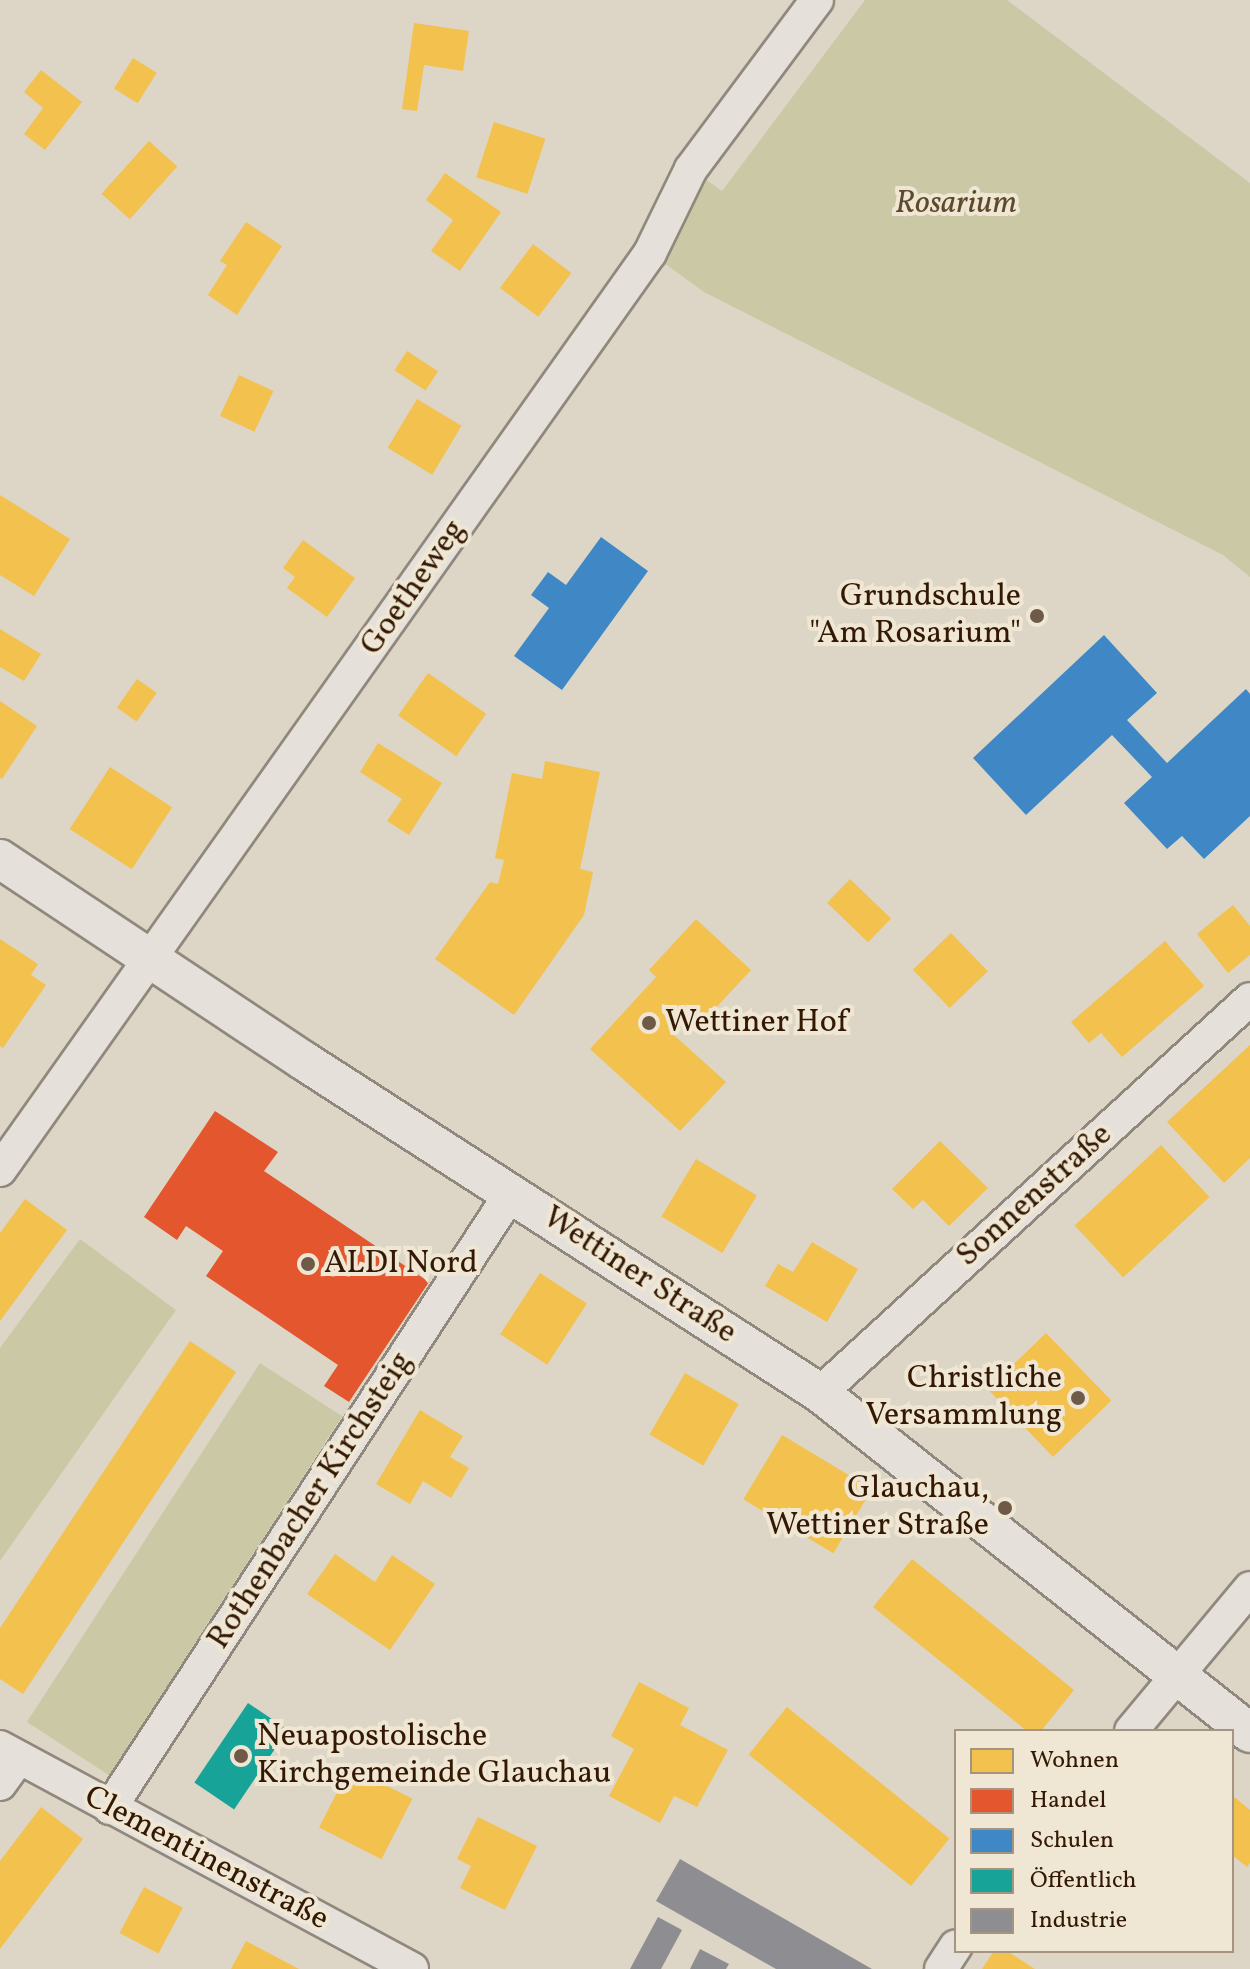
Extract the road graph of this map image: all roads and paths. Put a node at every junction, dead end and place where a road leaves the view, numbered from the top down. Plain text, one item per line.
1 (817, 0) edge
2 (0, 859) edge
3 (151, 960) junction
4 (1250, 999) edge
5 (0, 1170) edge
6 (511, 1193) junction
7 (820, 1393) junction
8 (1250, 1588) edge
9 (1180, 1675) junction
10 (1133, 1729) edge
11 (1250, 1733) edge
12 (10, 1752) edge
13 (0, 1784) edge
14 (110, 1808) junction
15 (954, 1949) edge
16 (412, 1969) edge
17 (941, 1969) edge

1 - 3 street, Goetheweg
2 - 3 street, Wettiner Straße
3 - 5 street, Goetheweg
3 - 6 street, Wettiner Straße
4 - 7 street, Sonnenstraße
6 - 7 street, Wettiner Straße
6 - 14 street, Rothenbacher Kirchsteig
7 - 9 street, Wettiner Straße
8 - 9 street
9 - 10 street
9 - 11 street, Wettiner Straße
12 - 13 street
12 - 14 street, Clementinenstraße
14 - 16 street, Clementinenstraße
15 - 17 street

